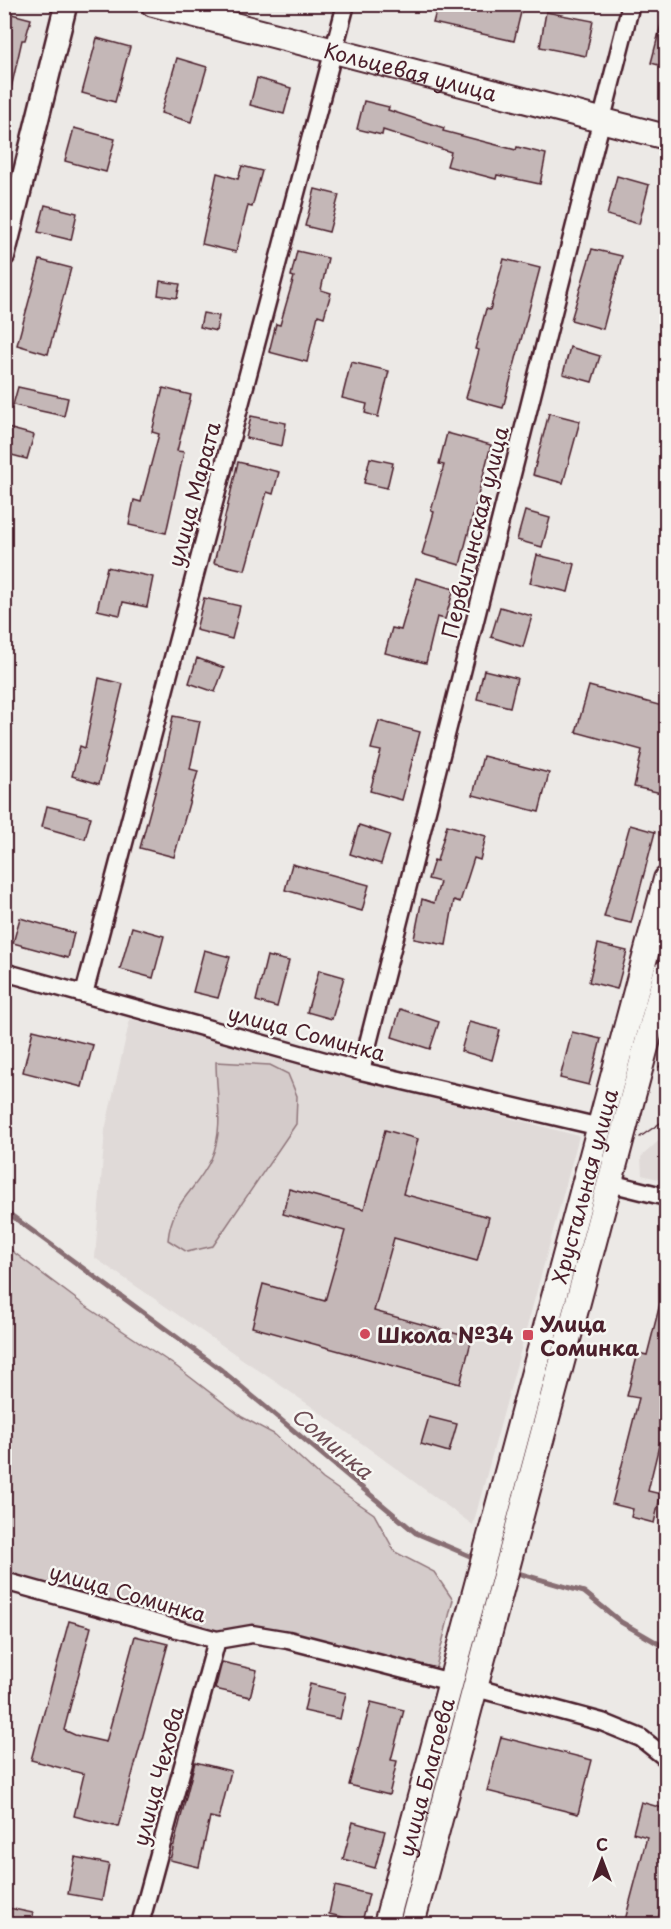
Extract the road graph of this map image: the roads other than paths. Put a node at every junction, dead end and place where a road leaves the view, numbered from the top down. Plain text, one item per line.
1 (66, 4) edge
2 (153, 4) edge
3 (346, 4) edge
4 (631, 4) edge
5 (334, 52) junction
6 (601, 121) junction
7 (666, 137) edge
8 (4, 255) edge
9 (666, 879) edge
10 (4, 972) edge
11 (666, 972) edge
12 (84, 994) junction
13 (361, 1071) junction
14 (600, 1127) junction
15 (624, 1132) junction
16 (586, 1178) junction
17 (610, 1183) junction
18 (666, 1197) edge
19 (4, 1581) edge
20 (464, 1632) joint
21 (488, 1638) joint
22 (217, 1640) junction
23 (453, 1672) junction
24 (473, 1699) junction
25 (666, 1758) edge
26 (140, 1924) edge
27 (386, 1924) edge
28 (412, 1924) edge

1 - 8 street
2 - 5 main road, Кольцевая улица
3 - 5 street, улица Марата
4 - 6 street, Первитинская улица
5 - 6 main road, Кольцевая улица
5 - 12 street, улица Марата
6 - 7 main road, Кольцевая улица
6 - 13 street, Первитинская улица
9 - 14 main road, Хрустальная улица
10 - 12 street, улица Соминка
11 - 15 main road, Хрустальная улица
12 - 13 street, улица Соминка
13 - 14 street, улица Соминка
14 - 15 main road
14 - 16 main road, Хрустальная улица
15 - 17 main road, Хрустальная улица
16 - 17 main road
16 - 20 main road, Хрустальная улица
17 - 18 street
17 - 21 main road, Хрустальная улица
19 - 22 street, улица Соминка
20 - 23 main road, улица Благоева
21 - 24 main road, улица Благоева
22 - 23 street, улица Соминка
22 - 26 street, улица Чехова
23 - 24 main road
23 - 27 main road, улица Благоева
24 - 25 street
24 - 28 main road, улица Благоева

